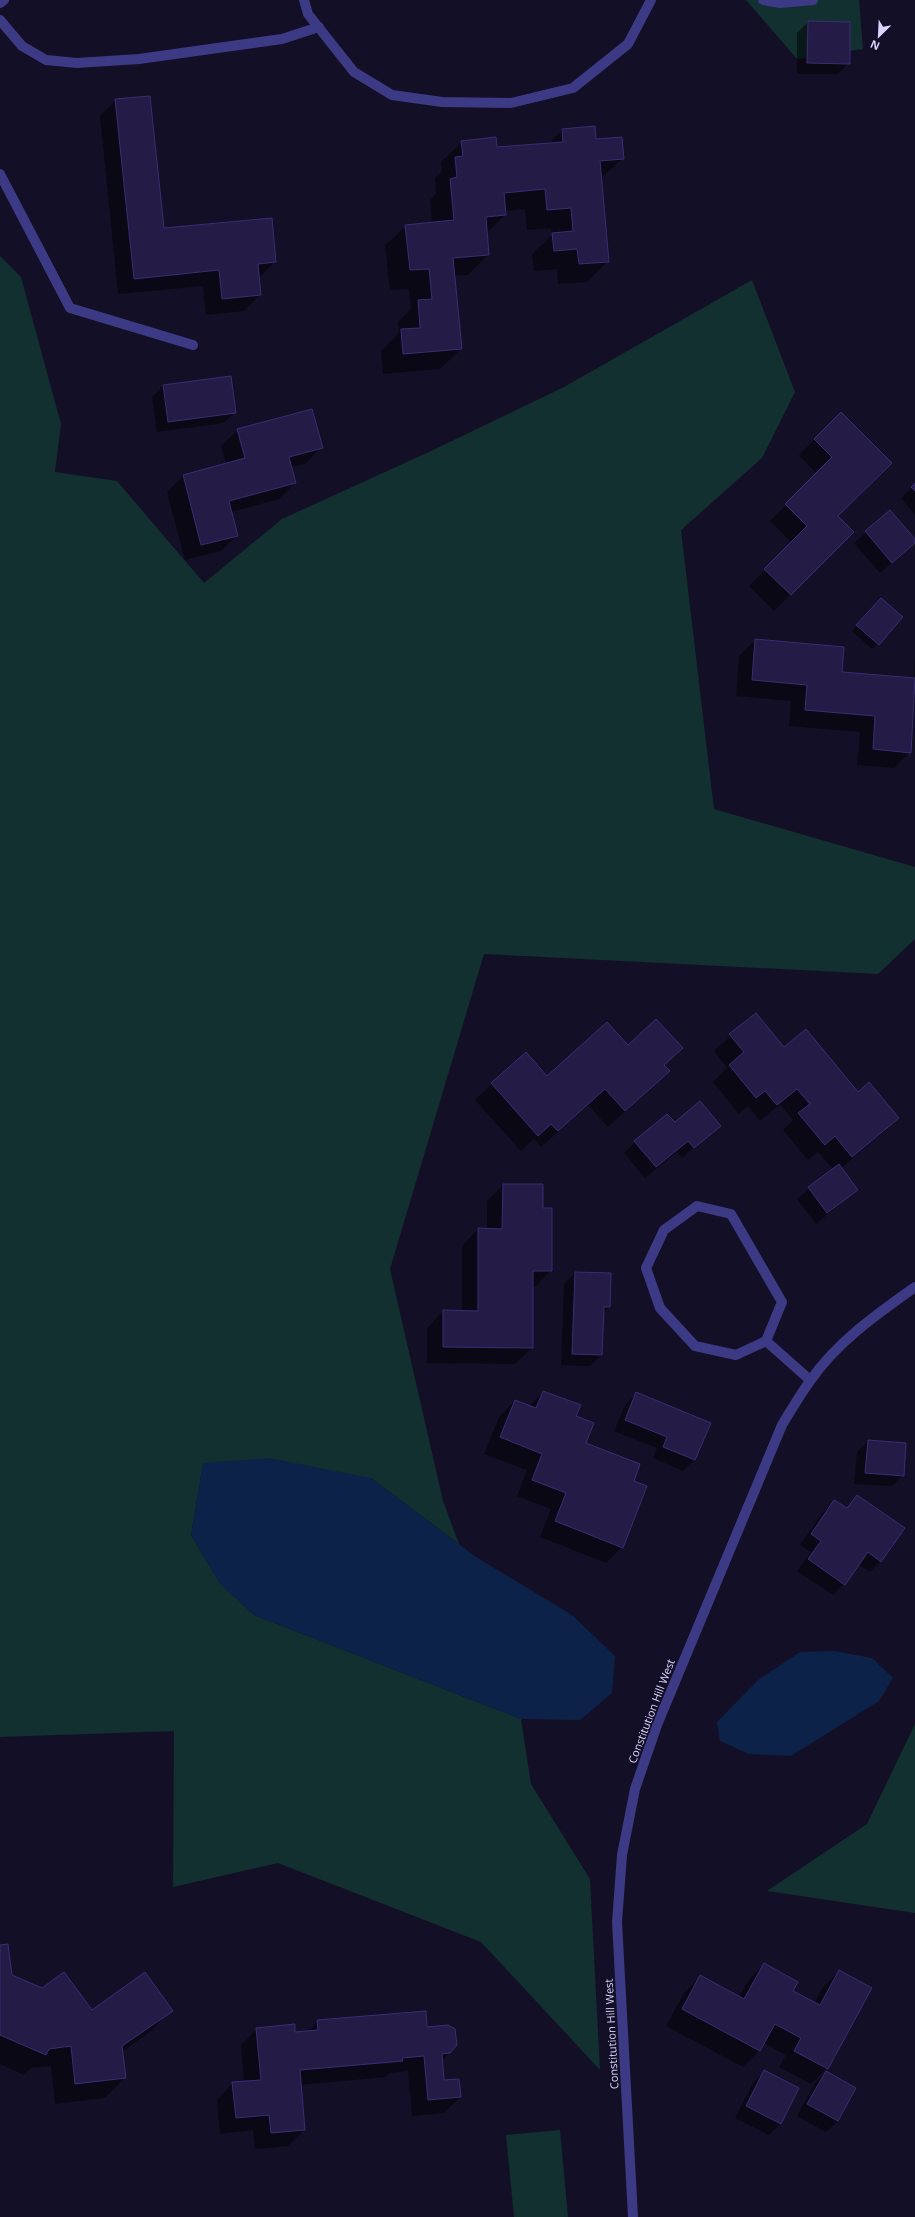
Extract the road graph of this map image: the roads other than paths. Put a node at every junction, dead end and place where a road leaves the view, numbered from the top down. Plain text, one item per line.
1 (4, 0) edge
2 (304, 0) edge
3 (651, 0) edge
4 (763, 0) edge
5 (814, 0) edge
6 (0, 3) edge
7 (0, 20) edge
8 (319, 27) junction
9 (0, 174) edge
10 (194, 345) dead end
11 (915, 1287) edge
12 (766, 1341) junction
13 (810, 1380) junction
14 (633, 2217) edge

1 - 6 street
2 - 8 street
3 - 8 street
4 - 5 street
7 - 8 street
9 - 10 street
11 - 13 street, Constitution Hill West
12 - 12 street
12 - 13 street
13 - 14 street, Constitution Hill West

